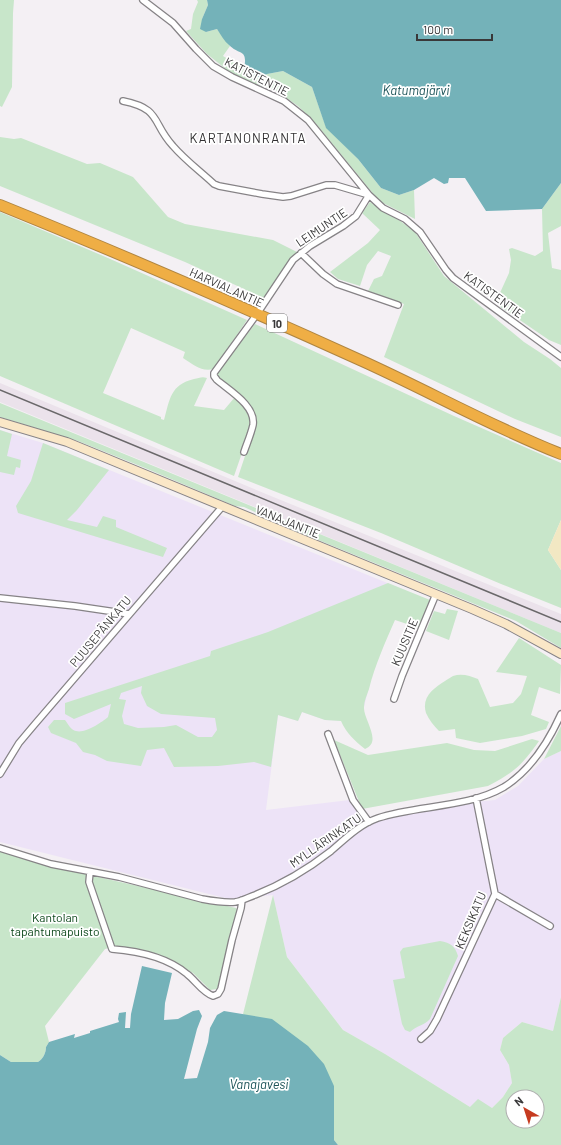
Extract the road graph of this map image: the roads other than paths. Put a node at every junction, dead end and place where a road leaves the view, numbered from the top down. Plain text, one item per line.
1 (144, 0) edge
2 (123, 101) dead end
3 (369, 195) junction
4 (0, 205) edge
5 (301, 253) junction
6 (398, 305) dead end
7 (257, 314) junction
8 (561, 357) edge
9 (0, 422) edge
10 (244, 452) dead end
11 (561, 453) edge
12 (222, 507) junction
13 (436, 594) junction
14 (0, 598) edge
15 (129, 614) junction
16 (561, 654) edge
17 (394, 699) dead end
18 (561, 714) edge
19 (328, 734) dead end
20 (0, 774) edge
21 (476, 798) junction
22 (368, 822) junction
23 (0, 848) edge
24 (90, 872) junction
25 (495, 894) junction
26 (242, 900) junction
27 (550, 926) dead end
28 (421, 1040) dead end

1 - 3 street, KATISTENTIE
2 - 3 street, KATISTENTIE
3 - 5 street, LEIMUNTIE
3 - 8 street, KATISTENTIE
4 - 7 highway, HARVIALANTIE / 10
5 - 6 street
5 - 7 street, LEIMUNTIE
7 - 10 street, LEIMUNTIE
7 - 11 highway, HARVIALANTIE / 10
9 - 12 street, VANAJANTIE
12 - 13 street, VANAJANTIE
12 - 15 street, PUUSEPÄNKATU
13 - 16 street, VANAJANTIE
13 - 17 street, KUUSITIE
14 - 15 street
15 - 20 street, PUUSEPÄNKATU
18 - 21 street, MYLLÄRINKATU
19 - 22 street
21 - 22 street, MYLLÄRINKATU
21 - 25 street, KEKSIKATU
22 - 26 street, MYLLÄRINKATU
23 - 24 street, MYLLÄRINKATU
24 - 26 street, MYLLÄRINKATU
24 - 26 street
25 - 27 street
25 - 28 street, KEKSIKATU

